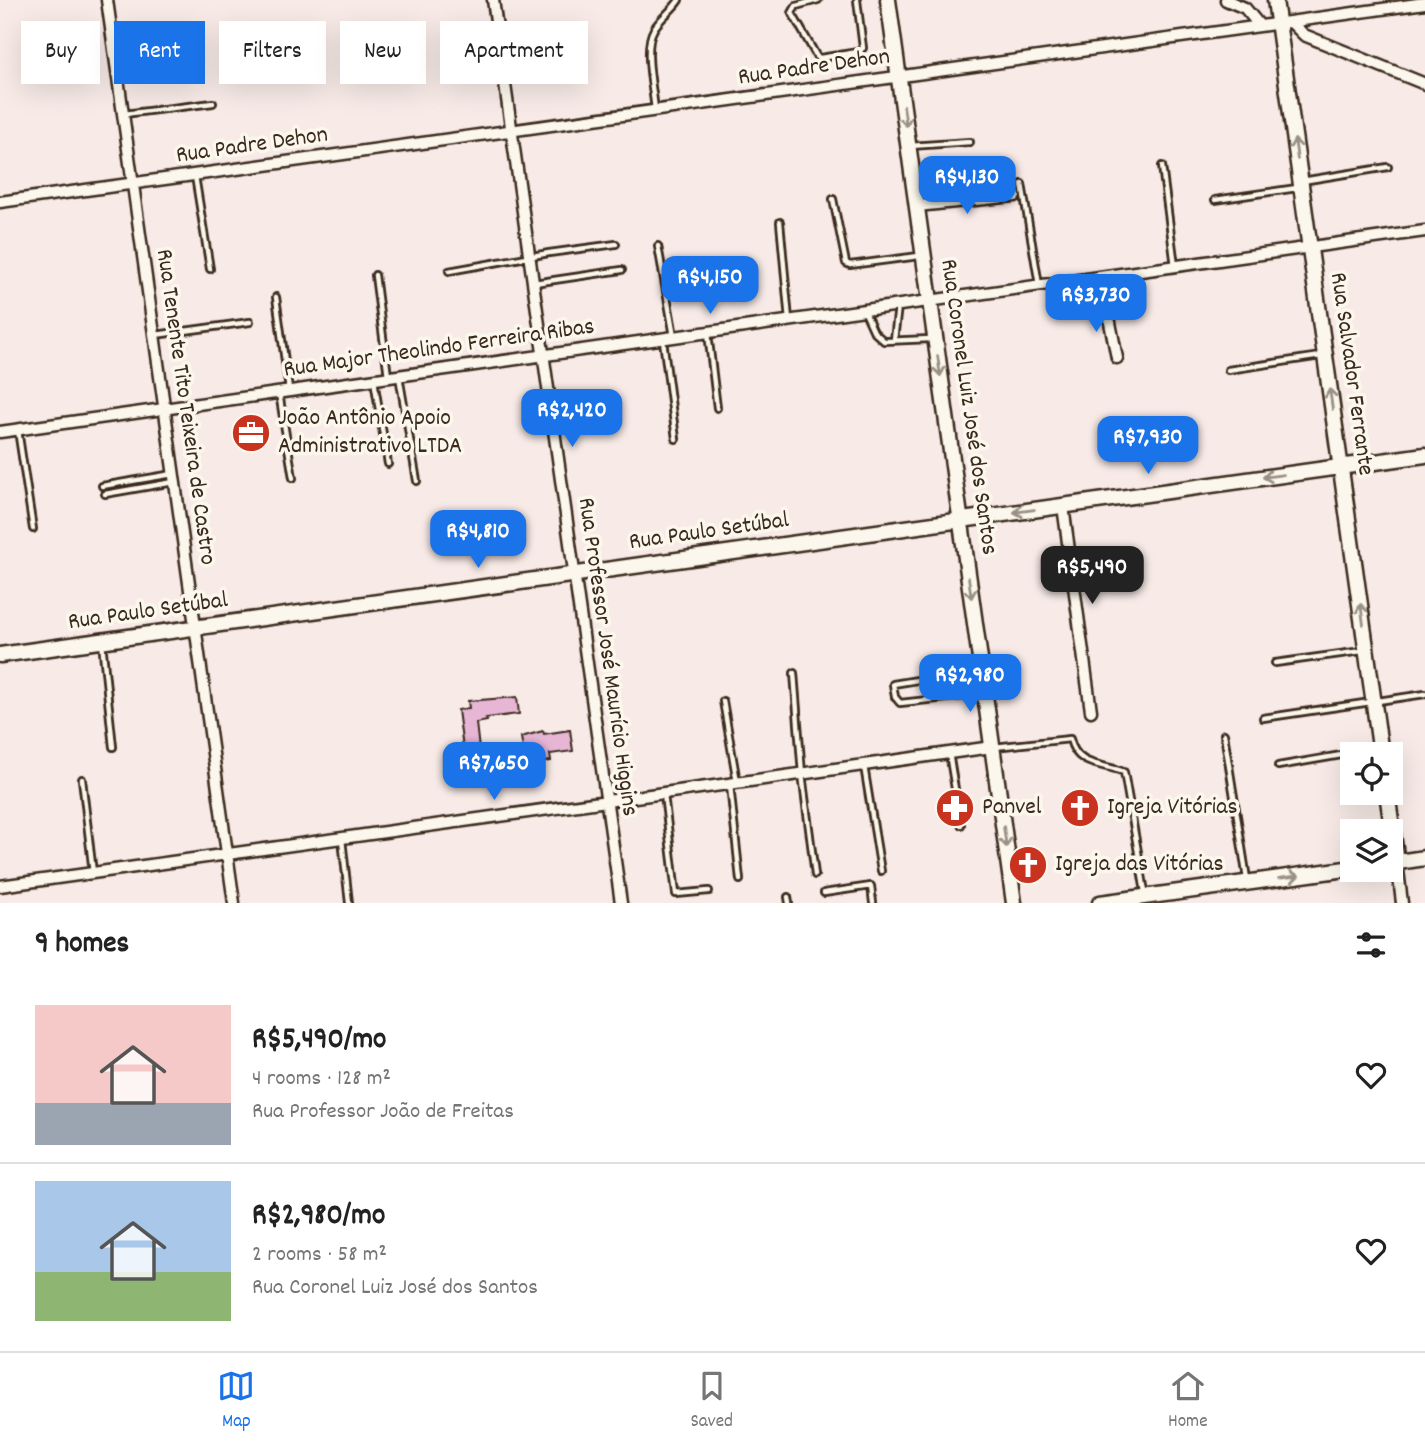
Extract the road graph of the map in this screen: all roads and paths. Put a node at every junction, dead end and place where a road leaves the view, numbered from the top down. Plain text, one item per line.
1 (107, 0) edge
2 (493, 0) edge
3 (679, 0) edge
4 (818, 0) edge
5 (857, 0) edge
6 (888, 0) edge
7 (1226, 0) edge
8 (1275, 0) edge
9 (1425, 3) edge
10 (1285, 23) junction
11 (1260, 26) junction
12 (899, 77) junction
13 (1425, 84) edge
14 (212, 103) dead end
15 (656, 111) junction
16 (123, 114) junction
17 (512, 131) junction
18 (970, 142) dead end
19 (909, 146) junction
20 (1162, 166) dead end
21 (1388, 167) dead end
22 (195, 175) junction
23 (133, 184) junction
24 (1022, 184) dead end
25 (1301, 184) junction
26 (1015, 195) dead end
27 (833, 199) dead end
28 (1215, 200) dead end
29 (0, 202) edge
30 (917, 206) junction
31 (780, 222) dead end
32 (1425, 231) edge
33 (616, 244) dead end
34 (658, 246) dead end
35 (1310, 247) junction
36 (924, 256) junction
37 (530, 258) junction
38 (1175, 266) junction
39 (210, 269) dead end
40 (622, 270) dead end
41 (449, 271) dead end
42 (375, 275) dead end
43 (1101, 277) junction
44 (533, 283) junction
45 (1039, 286) junction
46 (276, 297) dead end
47 (930, 301) junction
48 (898, 305) junction
49 (864, 310) junction
50 (789, 321) junction
51 (250, 322) dead end
52 (708, 332) junction
53 (154, 335) junction
54 (674, 337) junction
55 (663, 338) junction
56 (936, 339) junction
57 (894, 340) junction
58 (543, 355) junction
59 (1325, 355) junction
60 (1117, 358) dead end
61 (1228, 370) dead end
62 (394, 376) junction
63 (373, 379) junction
64 (284, 392) junction
65 (164, 408) junction
66 (716, 408) dead end
67 (17, 429) junction
68 (0, 432) edge
69 (676, 439) dead end
70 (1425, 455) edge
71 (388, 464) dead end
72 (1341, 466) junction
73 (174, 478) junction
74 (293, 478) dead end
75 (417, 481) dead end
76 (102, 486) dead end
77 (105, 494) dead end
78 (1063, 506) junction
79 (961, 520) junction
80 (33, 529) dead end
81 (574, 575) junction
82 (195, 628) junction
83 (102, 641) junction
84 (1367, 651) junction
85 (0, 655) edge
86 (1275, 663) dead end
87 (794, 673) dead end
88 (985, 694) junction
89 (1425, 694) edge
90 (945, 698) junction
91 (723, 701) dead end
92 (1374, 701) junction
93 (1091, 711) dead end
94 (1263, 718) dead end
95 (1224, 734) dead end
96 (1380, 742) edge
97 (114, 747) dead end
98 (992, 747) junction
99 (949, 753) junction
100 (1340, 757) edge
101 (864, 765) junction
102 (1278, 766) dead end
103 (802, 774) junction
104 (82, 779) dead end
105 (734, 783) junction
106 (664, 793) junction
107 (606, 801) junction
108 (961, 825) dead end
109 (342, 838) junction
110 (227, 855) junction
111 (1425, 858) edge
112 (1403, 861) edge
113 (1340, 870) edge
114 (881, 871) dead end
115 (93, 873) junction
116 (815, 875) dead end
117 (740, 880) dead end
118 (1398, 882) edge
119 (1248, 883) junction
120 (0, 887) edge
121 (709, 891) dead end
122 (824, 893) dead end
123 (1146, 897) junction
124 (234, 903) edge
125 (349, 903) edge
126 (621, 903) edge
127 (873, 903) edge
128 (1014, 903) edge
129 (1100, 903) edge
130 (1402, 903) edge

1 - 16 street, Rua Tenente Tito Teixeira de Castro
2 - 17 street, Rua Professor José Maurício Higgins
3 - 15 lane
4 - 5 lane
6 - 12 main road, Rua Coronel Luiz José dos Santos
7 - 11 street
8 - 10 main road, Rua Salvador Ferrante
9 - 10 street, Rua Padre Dehon
10 - 11 street, Rua Padre Dehon
10 - 13 street
25 -> 10 main road, Rua Salvador Ferrante
11 - 12 street, Rua Padre Dehon
12 - 15 street, Rua Padre Dehon
12 -> 19 main road, Rua Coronel Luiz José dos Santos
14 - 16 lane
15 - 17 street, Rua Padre Dehon
16 - 23 street, Rua Tenente Tito Teixeira de Castro
17 - 22 street, Rua Padre Dehon
17 - 37 street, Rua Professor José Maurício Higgins
18 - 19 lane
19 - 30 main road, Rua Coronel Luiz José dos Santos
20 - 38 lane
21 - 25 lane
22 - 23 street, Rua Padre Dehon
22 - 39 lane
23 - 29 street, Rua Padre Dehon
23 - 53 street, Rua Tenente Tito Teixeira de Castro
24 - 45 lane
25 - 28 lane
25 - 35 main road, Rua Salvador Ferrante
26 - 30 street
27 - 36 lane
30 - 36 main road, Rua Coronel Luiz José dos Santos
31 - 50 lane
32 - 35 street, Rua Major Theolindo Ferreira Ribas
33 - 37 lane
34 - 54 lane
35 - 38 street, Rua Major Theolindo Ferreira Ribas
35 - 59 main road, Rua Salvador Ferrante
36 - 47 main road, Rua Coronel Luiz José dos Santos
37 - 41 lane
37 - 44 street, Rua Professor José Maurício Higgins
38 - 43 street, Rua Major Theolindo Ferreira Ribas
40 - 44 lane
42 - 62 lane
43 - 45 street, Rua Major Theolindo Ferreira Ribas
43 - 60 street
44 - 58 street, Rua Professor José Maurício Higgins
45 - 47 street, Rua Major Theolindo Ferreira Ribas
46 - 64 lane
47 - 48 street, Rua Major Theolindo Ferreira Ribas
47 - 56 main road, Rua Coronel Luiz José dos Santos
48 - 49 street, Rua Major Theolindo Ferreira Ribas
48 - 57 lane
49 - 50 street, Rua Major Theolindo Ferreira Ribas
49 - 57 lane
50 - 52 street, Rua Major Theolindo Ferreira Ribas
51 - 53 lane
52 - 54 street, Rua Major Theolindo Ferreira Ribas
52 - 66 lane
53 - 65 street, Rua Tenente Tito Teixeira de Castro
54 - 55 street, Rua Major Theolindo Ferreira Ribas
55 - 58 street, Rua Major Theolindo Ferreira Ribas
55 - 69 lane
56 - 57 lane
56 -> 79 main road, Rua Coronel Luiz José dos Santos
58 - 62 street, Rua Major Theolindo Ferreira Ribas
58 - 81 street, Rua Professor José Maurício Higgins
59 - 61 lane
72 -> 59 main road, Rua Salvador Ferrante
62 - 63 street, Rua Major Theolindo Ferreira Ribas
62 - 75 lane
63 - 64 street, Rua Major Theolindo Ferreira Ribas
63 - 71 lane
64 - 65 street, Rua Major Theolindo Ferreira Ribas
64 - 74 lane
65 - 67 street, Rua Major Theolindo Ferreira Ribas
65 - 73 street, Rua Tenente Tito Teixeira de Castro
67 - 68 street, Rua Major Theolindo Ferreira Ribas
67 - 80 lane
70 - 72 main road, Rua Paulo Setúbal
72 -> 78 main road, Rua Paulo Setúbal
84 -> 72 main road, Rua Salvador Ferrante
73 - 76 lane
73 - 77 lane
73 - 82 street, Rua Tenente Tito Teixeira de Castro
78 -> 79 main road, Rua Paulo Setúbal
78 - 93 street
79 - 81 main road, Rua Paulo Setúbal
79 -> 88 main road, Rua Coronel Luiz José dos Santos
81 - 82 main road, Rua Paulo Setúbal
81 - 107 street, Rua Professor José Maurício Higgins
82 - 83 main road, Rua Paulo Setúbal
82 - 110 street, Rua Tenente Tito Teixeira de Castro
83 - 85 main road, Rua Paulo Setúbal
83 - 97 lane
84 - 86 lane
84 - 92 main road, Rua Salvador Ferrante
87 - 103 lane
88 - 90 lane
88 - 98 main road, Rua Coronel Luiz José dos Santos
89 - 92 lane
90 - 90 lane
91 - 105 lane
92 - 94 lane
92 - 96 main road, Rua Salvador Ferrante
95 - 119 lane
98 - 99 street
98 - 123 lane
98 -> 128 main road, Rua Coronel Luiz José dos Santos
99 - 101 street
99 - 108 lane
100 - 102 lane
101 - 103 street
101 - 114 lane
103 - 105 street
103 - 116 lane
104 - 115 lane
105 - 106 street
105 - 117 lane
106 - 107 street
106 - 121 lane
107 - 109 street
107 - 126 street, Rua Professor José Maurício Higgins
109 - 110 street
109 - 125 lane
110 - 115 street
110 - 124 street, Rua Tenente Tito Teixeira de Castro
111 - 112 main road
119 -> 113 main road
115 - 120 street
118 - 130 street
119 - 123 main road
122 - 127 lane
123 - 129 main road

